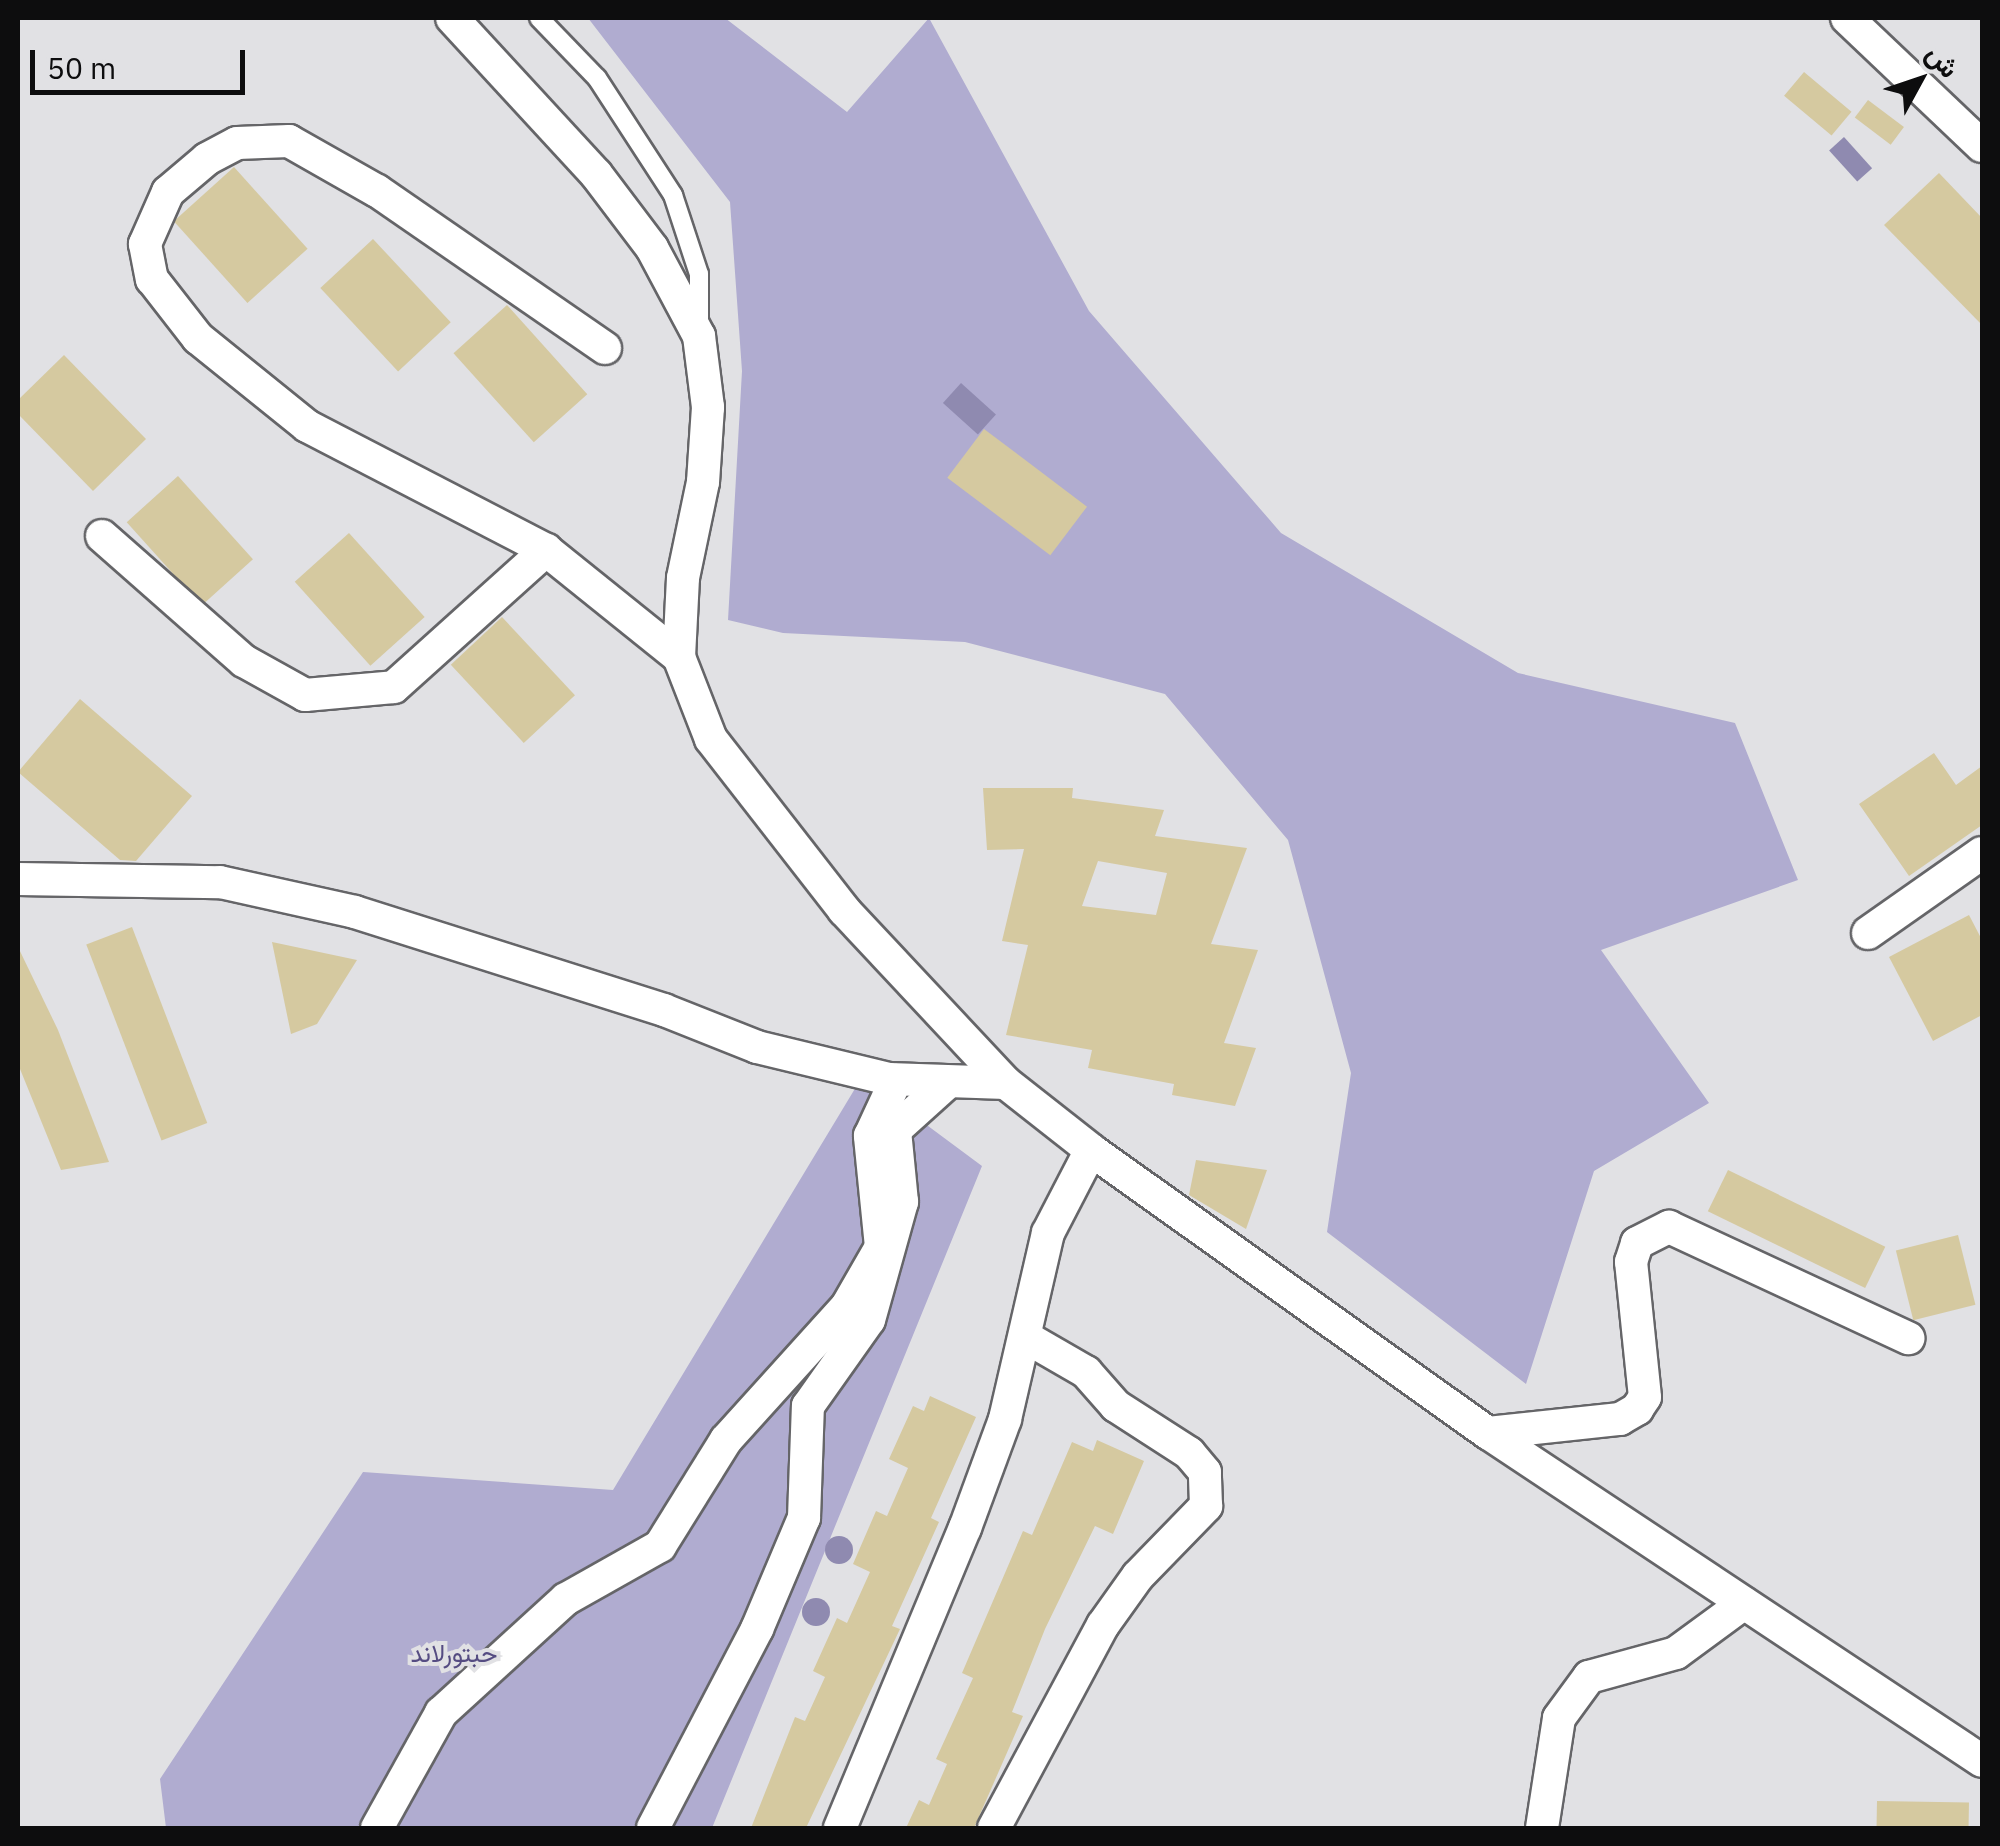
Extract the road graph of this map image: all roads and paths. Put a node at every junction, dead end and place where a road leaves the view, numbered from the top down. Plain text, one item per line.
1 (452, 18) edge
2 (539, 18) edge
3 (1847, 18) edge
4 (1982, 146) edge
5 (699, 336) junction
6 (605, 348) dead end
7 (102, 536) dead end
8 (546, 550) junction
9 (679, 657) junction
10 (1982, 853) edge
11 (18, 879) edge
12 (1868, 933) dead end
13 (896, 1080) junction
14 (1006, 1083) junction
15 (946, 1084) junction
16 (1091, 1150) junction
17 (1027, 1338) junction
18 (1908, 1338) dead end
19 (1488, 1433) junction
20 (1744, 1604) junction
21 (1982, 1761) edge
22 (377, 1828) edge
23 (653, 1828) edge
24 (840, 1828) edge
25 (994, 1828) edge
26 (1542, 1828) edge

1 - 5 street
2 - 5 lane
3 - 4 street
5 - 9 street
6 - 8 street
7 - 8 street
8 - 9 street
9 - 14 street
10 - 12 street
11 - 13 street
13 - 15 street
13 - 22 street
14 - 15 street
14 - 16 street
15 - 23 street
16 - 17 street
16 - 19 street
17 - 24 street
17 - 25 street
18 - 19 street
19 - 20 street
20 - 21 street
20 - 26 street

